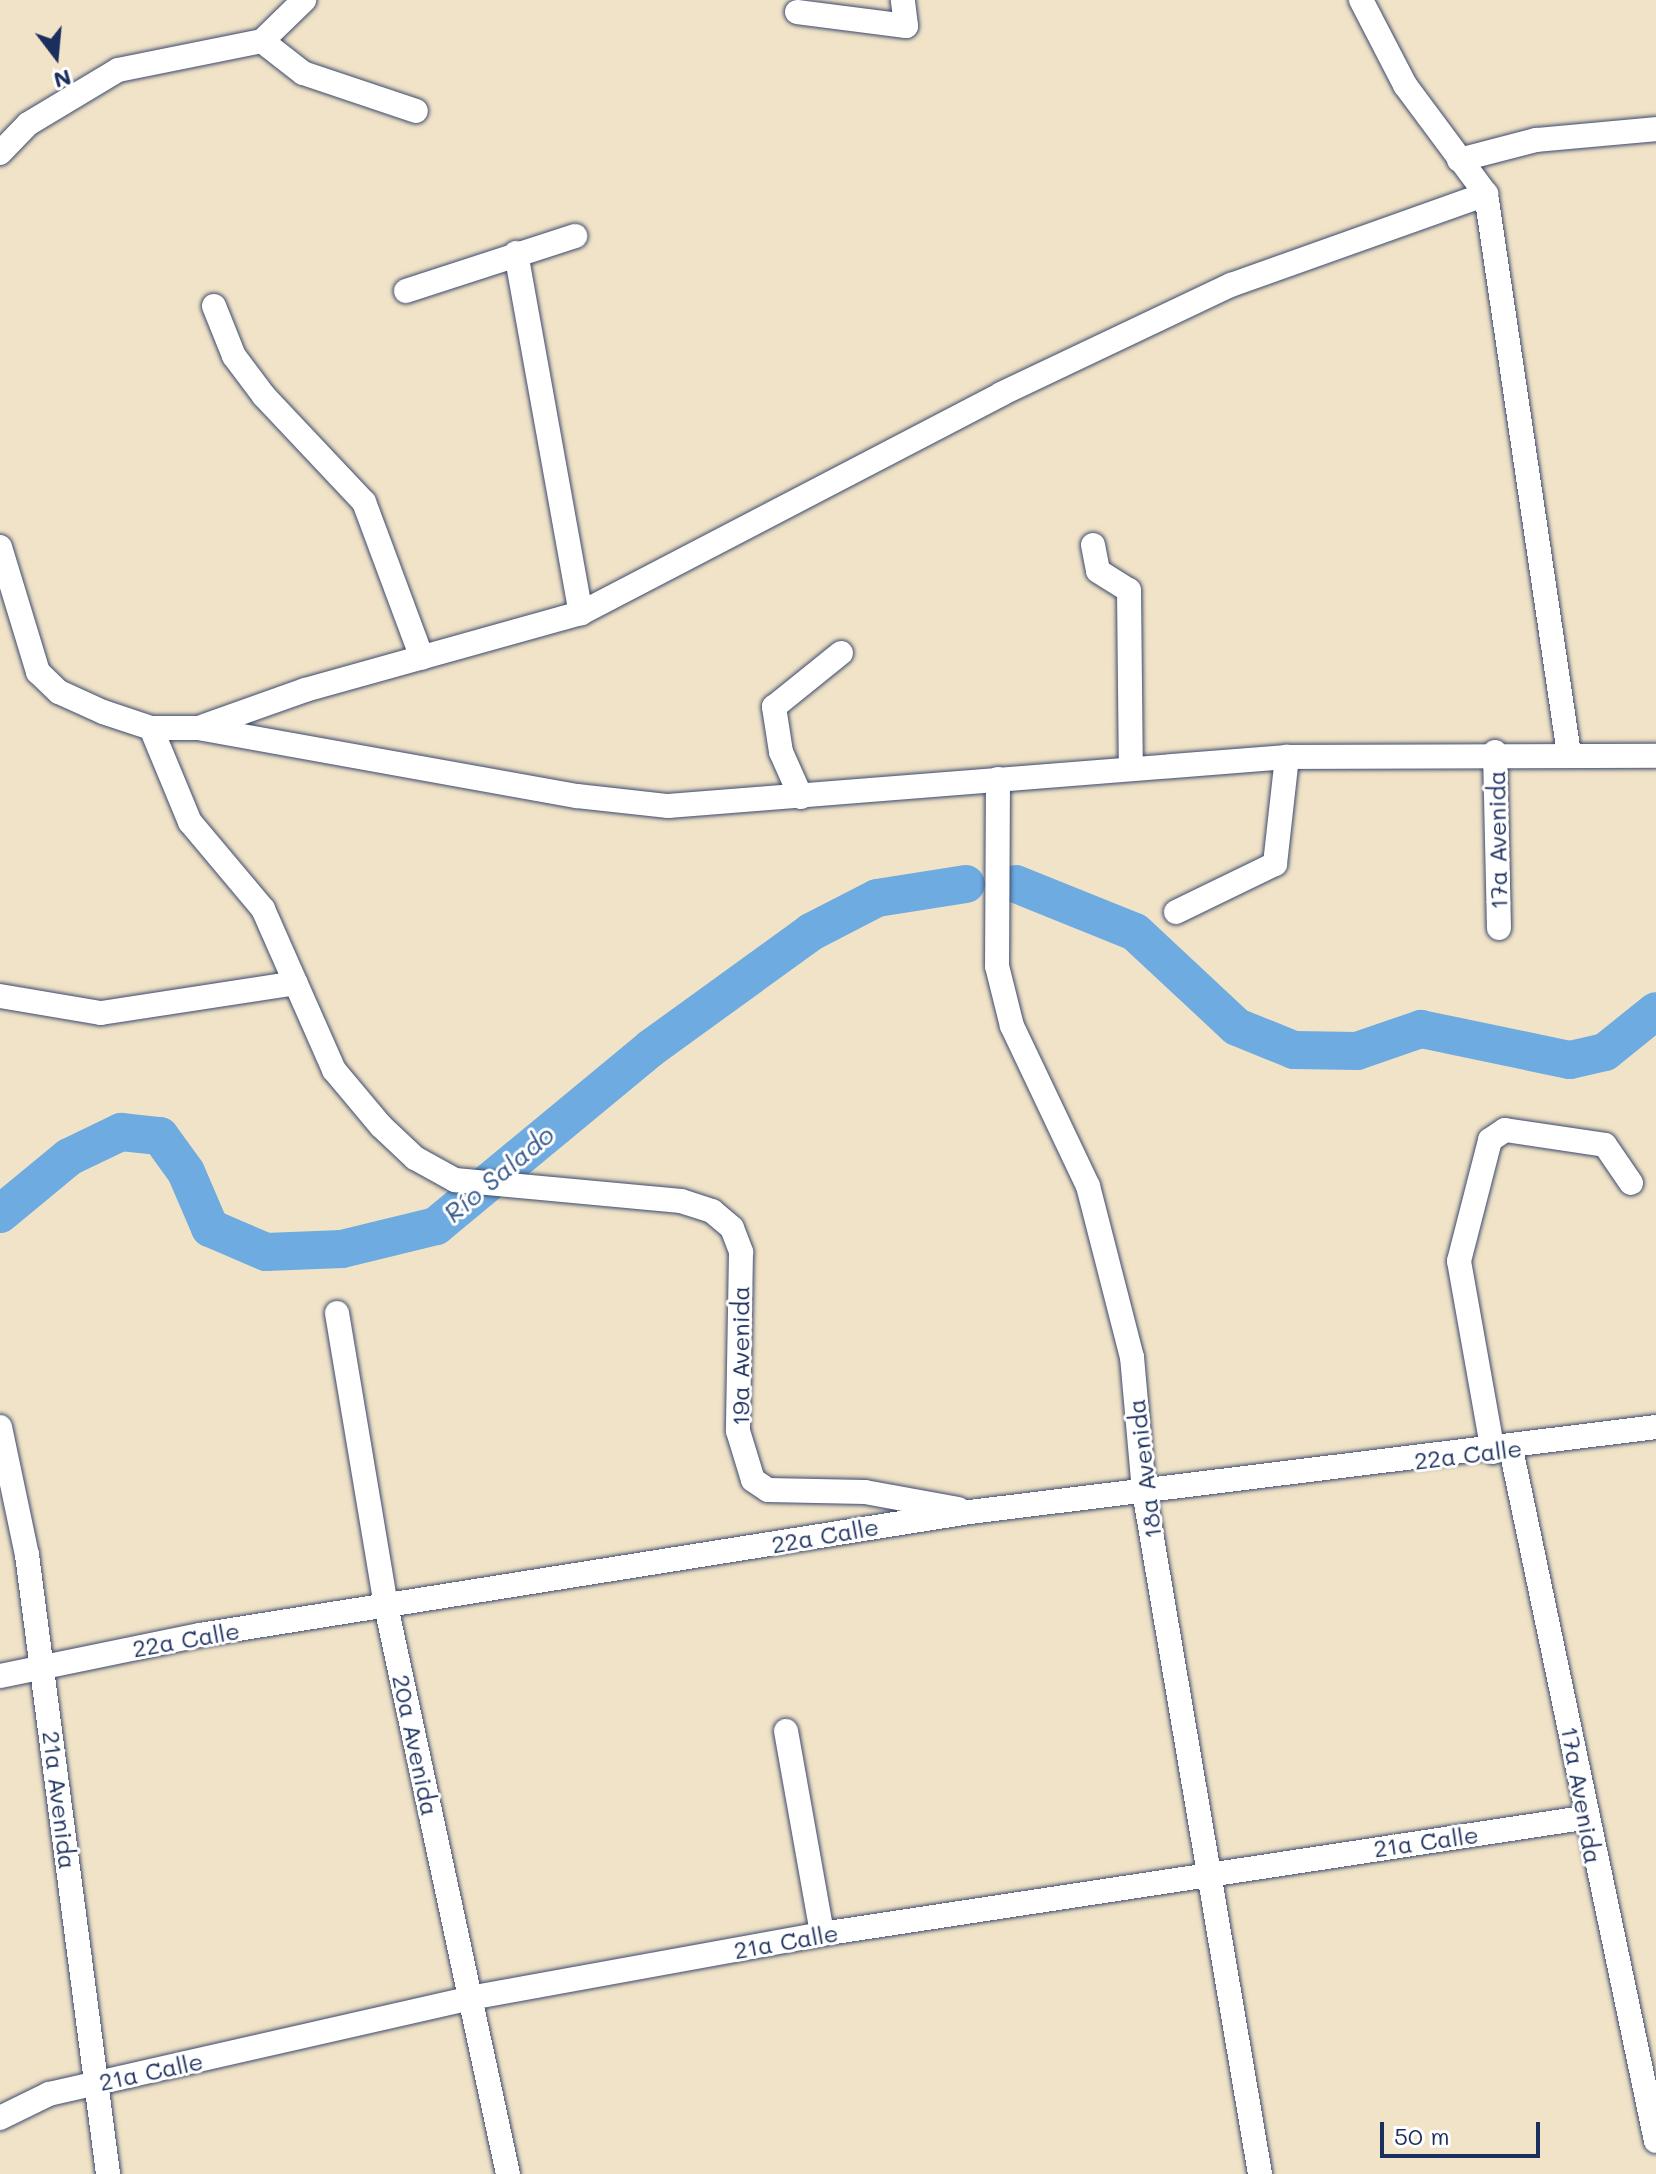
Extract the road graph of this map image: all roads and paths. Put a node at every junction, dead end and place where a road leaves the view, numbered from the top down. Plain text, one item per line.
1 (304, 0) edge
2 (903, 0) edge
3 (1361, 0) edge
4 (797, 12) dead end
5 (262, 41) junction
6 (416, 111) dead end
7 (1656, 129) edge
8 (0, 153) edge
9 (1459, 160) junction
10 (1486, 194) junction
11 (575, 236) dead end
12 (516, 253) junction
13 (406, 291) dead end
14 (214, 306) dead end
15 (1093, 545) dead end
16 (0, 547) edge
17 (581, 613) junction
18 (841, 653) dead end
19 (422, 658) junction
20 (247, 713) junction
21 (151, 728) junction
22 (198, 728) junction
23 (255, 741) junction
24 (1495, 752) junction
25 (1569, 754) junction
26 (1656, 756) edge
27 (1287, 757) junction
28 (1131, 767) junction
29 (998, 779) junction
30 (801, 797) junction
31 (1176, 912) dead end
32 (1499, 928) dead end
33 (296, 983) junction
34 (0, 996) edge
35 (1631, 1183) dead end
36 (337, 1313) dead end
37 (0, 1427) edge
38 (1656, 1427) edge
39 (1502, 1450) junction
40 (1144, 1491) junction
41 (970, 1512) junction
42 (386, 1606) junction
43 (41, 1666) junction
44 (0, 1676) edge
45 (786, 1731) dead end
46 (1583, 1818) junction
47 (1209, 1873) junction
48 (822, 1934) junction
49 (470, 1998) junction
50 (91, 2084) junction
51 (0, 2118) edge
52 (1656, 2141) edge
53 (108, 2174) edge
54 (508, 2174) edge
55 (1260, 2174) edge

1 - 5 street
2 - 4 street
3 - 9 street
5 - 6 street
5 - 8 street
7 - 9 street
9 - 10 street
10 - 17 street
10 - 25 street
11 - 12 street
12 - 13 street
12 - 17 street
14 - 19 street
15 - 28 street
16 - 21 street
17 - 19 street
18 - 30 street
19 - 20 street
20 - 22 street
20 - 23 street
21 - 22 street
21 - 33 street
22 - 23 street
23 - 30 street
24 - 25 street
24 - 27 street
24 - 32 street, 17a Avenida
25 - 26 street
27 - 28 street
27 - 31 street
28 - 29 street
29 - 30 street
29 - 40 street, 18a Avenida
33 - 34 street
33 - 41 street, 19a Avenida
35 - 39 street, 17a Avenida
36 - 42 street, 20a Avenida
37 - 43 street, 21a Avenida
38 - 39 street, 22a Calle
39 - 40 street, 22a Calle
39 - 46 street, 17a Avenida
40 - 41 street, 22a Calle
40 - 47 street, 18a Avenida
41 - 42 street, 22a Calle
42 - 43 street, 22a Calle
42 - 49 street, 20a Avenida
43 - 44 street, 22a Calle
43 - 50 street, 21a Avenida
45 - 48 street
46 - 47 street, 21a Calle
46 - 52 street, 17a Avenida
47 - 48 street, 21a Calle
47 - 55 street, 18a Avenida
48 - 49 street, 21a Calle
49 - 50 street, 21a Calle
49 - 54 street, 20a Avenida
50 - 51 street, 21a Calle
50 - 53 street, 21a Avenida

